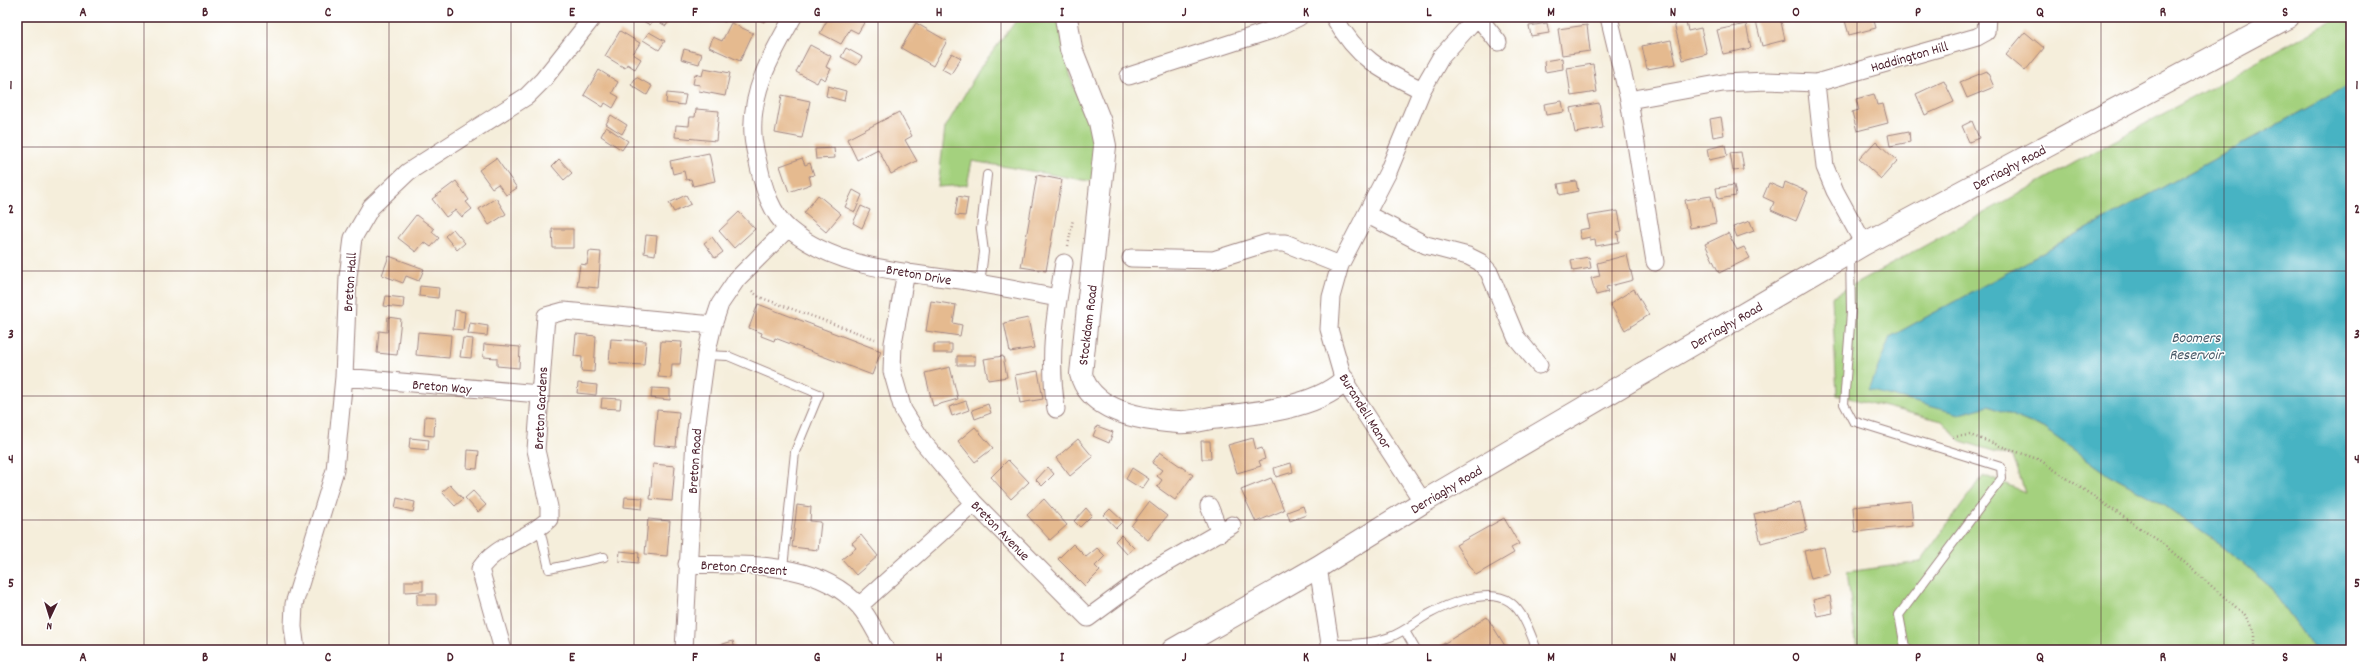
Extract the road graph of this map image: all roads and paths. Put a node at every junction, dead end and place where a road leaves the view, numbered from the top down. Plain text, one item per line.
1 (593, 17) edge
2 (793, 17) edge
3 (1066, 17) edge
4 (1298, 17) edge
5 (1334, 17) edge
6 (1477, 17) edge
7 (1609, 17) edge
8 (1988, 17) edge
9 (2288, 17) edge
10 (1498, 42) dead end
11 (1129, 76) dead end
12 (1816, 83) junction
13 (1422, 90) junction
14 (1629, 100) junction
15 (987, 175) dead end
16 (1368, 215) junction
17 (1073, 219) dead end
18 (788, 228) junction
19 (1857, 248) junction
20 (1131, 258) dead end
21 (1655, 262) dead end
22 (1064, 263) joint
23 (1340, 265) junction
24 (906, 272) junction
25 (737, 279) junction
26 (980, 284) junction
27 (1058, 298) junction
28 (713, 325) junction
29 (893, 343) junction
30 (706, 355) junction
31 (1539, 365) dead end
32 (344, 377) junction
33 (1344, 381) junction
34 (539, 394) junction
35 (1056, 409) dead end
36 (1918, 441) junction
37 (1423, 502) junction
38 (974, 503) junction
39 (1209, 506) dead end
40 (540, 529) junction
41 (604, 557) dead end
42 (687, 564) junction
43 (1318, 567) junction
44 (784, 568) junction
45 (859, 606) junction
46 (1404, 631) junction
47 (1330, 647) edge
48 (296, 650) edge
49 (503, 650) edge
50 (684, 650) edge
51 (886, 650) edge
52 (1173, 650) edge
53 (1416, 650) edge
54 (1537, 650) edge
55 (1909, 650) edge
56 (2254, 650) edge

1 - 32 street, Breton Hall
2 - 18 street, Breton Drive
3 - 33 main road, Stockdam Road
4 - 11 street
5 - 13 street
6 - 10 street, Burandell Manor
6 - 13 street, Burandell Manor
7 - 14 street
8 - 12 street, Haddington Hill
9 - 19 main road, Derriaghy Road
12 - 14 street, Haddington Hill
12 - 19 street
13 - 16 street, Burandell Manor
14 - 21 street
15 - 26 lane
16 - 23 street, Burandell Manor
16 - 31 street
17 - 22 path
18 - 24 street, Breton Drive
18 - 25 street, Breton Road
19 - 36 lane
19 - 37 main road, Derriaghy Road
20 - 23 street
22 - 27 street
23 - 33 street, Burandell Manor
24 - 26 street, Breton Drive
24 - 29 street, Breton Avenue
25 - 28 street, Breton Road
25 - 29 path
26 - 27 street, Breton Drive
27 - 35 street
28 - 30 street, Breton Road
28 - 34 street, Breton Gardens
29 - 38 street, Breton Avenue
30 - 42 street, Breton Road
30 - 44 lane
32 - 34 street, Breton Way
32 - 48 street, Breton Hall
33 - 37 street, Burandell Manor
34 - 40 street, Breton Gardens
36 - 55 lane
36 - 56 path
37 - 43 main road, Derriaghy Road
38 - 39 street, Breton Avenue
38 - 45 street
40 - 41 lane
40 - 49 street, Breton Gardens
42 - 44 street, Breton Crescent
42 - 50 street, Breton Road
43 - 47 street
43 - 52 main road, Derriaghy Road
44 - 45 street, Breton Crescent
45 - 51 street, Breton Crescent
46 - 47 lane
46 - 53 lane
46 - 54 lane

